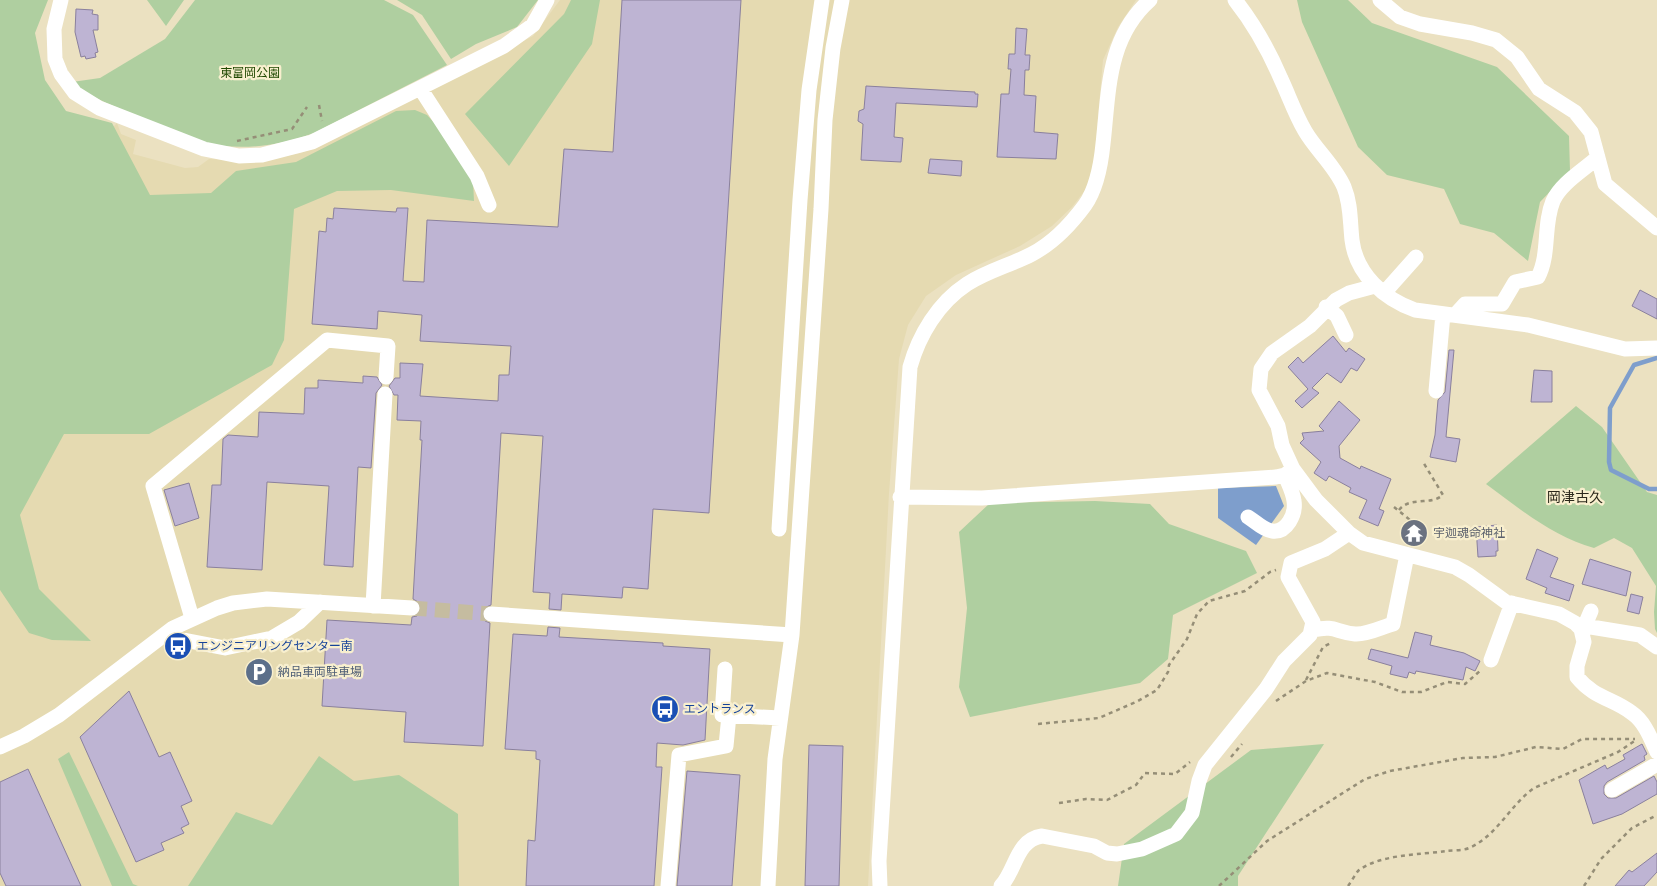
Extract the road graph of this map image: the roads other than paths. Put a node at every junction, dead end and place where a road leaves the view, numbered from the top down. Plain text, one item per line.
1 (61, 0) edge
2 (547, 0) edge
3 (822, 0) edge
4 (842, 0) edge
5 (1150, 0) edge
6 (1235, 0) edge
7 (1380, 0) edge
8 (420, 88) junction
9 (805, 141) junction
10 (824, 142) junction
11 (1598, 157) junction
12 (489, 205) dead end
13 (1657, 228) edge
14 (1416, 257) dead end
15 (1379, 289) junction
16 (1326, 307) junction
17 (1449, 314) junction
18 (1346, 335) dead end
19 (1657, 348) edge
20 (386, 377) dead end
21 (1436, 391) dead end
22 (385, 394) dead end
23 (1289, 472) junction
24 (900, 497) junction
25 (1248, 517) dead end
26 (779, 529) dead end
27 (1349, 533) junction
28 (1409, 546) junction
29 (320, 602) junction
30 (1512, 602) junction
31 (373, 606) junction
32 (412, 608) tunnel mouth
33 (1591, 611) dead end
34 (491, 614) tunnel mouth
35 (192, 618) junction
36 (1581, 628) junction
37 (1313, 630) junction
38 (792, 635) junction
39 (163, 636) junction
40 (1657, 648) edge
41 (1491, 660) road end
42 (725, 669) dead end
43 (729, 715) junction
44 (780, 718) junction
45 (0, 747) edge
46 (1657, 752) edge
47 (1657, 764) edge
48 (1612, 790) dead end
49 (668, 886) edge
50 (768, 886) edge
51 (880, 886) edge
52 (1001, 886) edge

1 - 8 street
2 - 8 street
3 - 9 street
4 - 10 street
5 - 24 street
6 - 15 street
7 - 11 street
8 - 12 street
9 - 10 street
9 - 26 street
10 - 38 street
11 - 13 street
11 - 17 street
14 - 15 street
15 - 16 street
15 - 17 street
16 - 18 street
16 - 23 street
17 - 19 street
17 - 21 street
20 - 35 street
22 - 31 street
23 - 24 street
23 - 25 street
23 - 27 street
24 - 51 street
27 - 28 street
27 - 37 street
28 - 30 street
28 - 37 street
29 - 31 street
29 - 35 street
29 - 39 street
30 - 36 street
30 - 41 street
31 - 32 street
33 - 36 street
34 - 38 street
35 - 39 street
36 - 40 street
36 - 46 street
37 - 52 street
38 - 44 street
39 - 45 street
42 - 43 street
43 - 44 street
43 - 49 street
44 - 50 street
47 - 48 street

